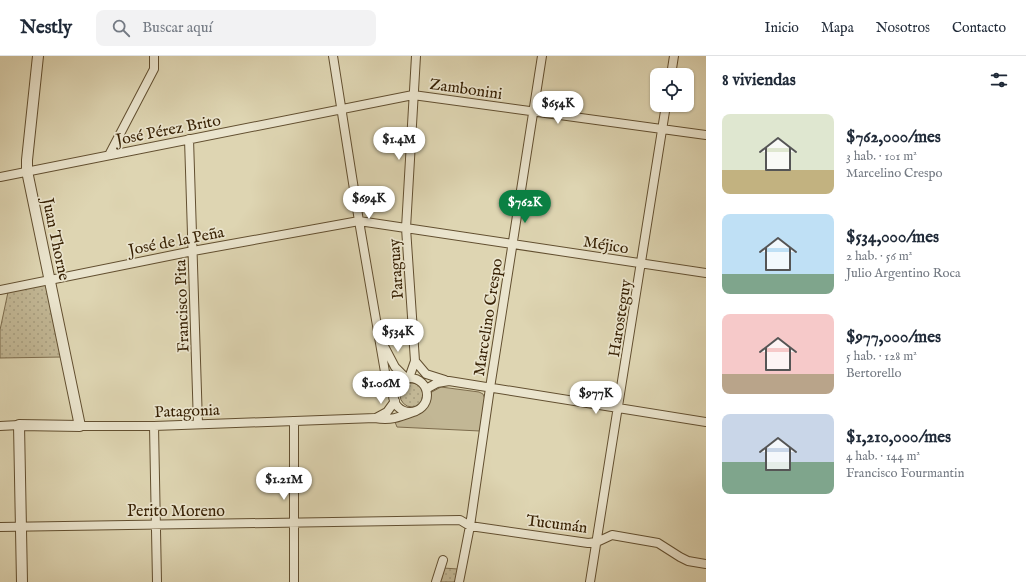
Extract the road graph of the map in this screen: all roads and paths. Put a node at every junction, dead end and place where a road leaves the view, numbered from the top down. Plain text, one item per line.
1 (38, 56) edge
2 (154, 56) edge
3 (333, 56) edge
4 (416, 56) edge
5 (542, 56) edge
6 (674, 56) edge
7 (672, 68) edge
8 (413, 95) junction
9 (342, 109) junction
10 (533, 111) junction
11 (665, 112) edge
12 (663, 128) junction
13 (706, 135) edge
14 (189, 139) junction
15 (109, 155) junction
16 (27, 171) junction
17 (0, 176) edge
18 (359, 221) junction
19 (406, 228) junction
20 (512, 244) junction
21 (193, 251) junction
22 (642, 264) junction
23 (706, 273) edge
24 (50, 279) junction
25 (0, 290) edge
26 (379, 334) junction
27 (415, 361) junction
28 (408, 379) junction
29 (448, 381) junction
30 (490, 388) junction
31 (426, 389) junction
32 (394, 400) junction
33 (618, 408) junction
34 (416, 411) junction
35 (375, 418) junction
36 (294, 421) junction
37 (706, 422) edge
38 (198, 424) junction
39 (19, 425) junction
40 (0, 426) edge
41 (80, 426) junction
42 (154, 426) junction
43 (156, 524) junction
44 (294, 524) junction
45 (21, 526) junction
46 (470, 526) junction
47 (0, 527) edge
48 (596, 542) junction
49 (443, 560) dead end
50 (706, 564) edge
51 (22, 582) edge
52 (157, 582) edge
53 (294, 582) edge
54 (436, 582) edge
55 (460, 582) edge
56 (590, 582) edge

1 - 16 street, Juan Thorne
2 - 15 street
3 - 9 street
4 - 8 street, Paraguay
5 - 10 street, Marcelino Crespo
6 - 7 street
8 - 9 street, Zambonini
8 - 10 street, Zambonini
8 - 19 street, Paraguay
9 - 14 street, José Pérez Brito
9 - 18 street
10 - 12 street, Zambonini
10 - 20 street, Marcelino Crespo
11 - 12 street, Harosteguy
12 - 13 street, Zambonini
12 - 22 street, Harosteguy
14 - 15 street, José Pérez Brito
14 - 21 street, Francisco Pita
15 - 16 street, José Pérez Brito
16 - 17 street, José Pérez Brito
16 - 24 street, Juan Thorne
18 - 19 street, Méjico
18 - 21 street, José de la Peña
18 - 26 street
19 - 20 street, Méjico
19 - 27 street, Paraguay
20 - 22 street, Méjico
20 - 30 street, Marcelino Crespo
21 - 24 street, José de la Peña
21 - 38 street, Francisco Pita
22 - 23 street, Méjico
22 - 33 street, Harosteguy
24 - 25 street, José de la Peña
24 - 41 street, Juan Thorne
26 - 28 street
26 - 32 street
27 - 28 street, Paraguay
27 - 29 street
28 - 31 street
28 - 32 street
29 - 30 street
29 - 31 street
30 - 33 street
30 - 46 street, Marcelino Crespo
31 - 34 street
32 - 34 street
32 - 35 street
33 - 37 street
33 - 48 street, Harosteguy
34 - 35 street, Patagonia
35 - 36 street, Patagonia
36 - 38 street, Patagonia
36 - 44 street
38 - 42 street, Patagonia
39 - 40 street, Patagonia
39 - 41 street, Patagonia
39 - 45 street
41 - 42 street, Patagonia
42 - 43 street
43 - 44 street, Perito Moreno
43 - 45 street, Perito Moreno
43 - 52 street
44 - 46 street, Perito Moreno
44 - 53 street
45 - 47 street, Perito Moreno
45 - 51 street
46 - 48 street, Tucumán
46 - 55 street, Marcelino Crespo
48 - 50 street, Tucumán
48 - 56 street, Harosteguy
49 - 54 street

